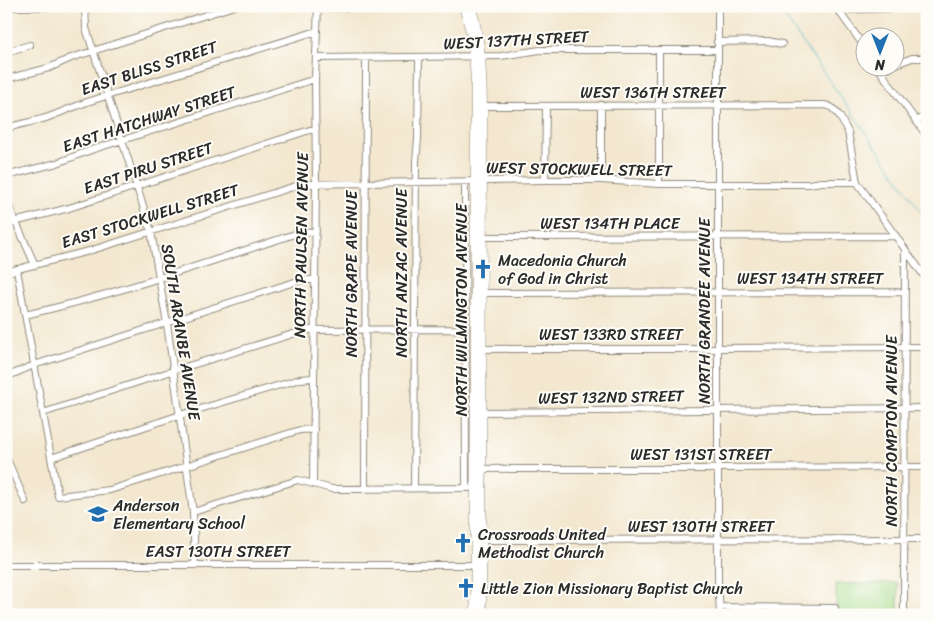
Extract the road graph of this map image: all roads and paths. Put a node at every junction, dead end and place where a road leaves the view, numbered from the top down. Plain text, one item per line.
1 (6, 6) edge
2 (142, 6) edge
3 (234, 6) edge
4 (418, 6) edge
5 (463, 6) edge
6 (471, 6) edge
7 (718, 6) edge
8 (85, 7) edge
9 (318, 7) edge
10 (927, 7) edge
11 (317, 31) junction
12 (856, 35) edge
13 (717, 42) junction
14 (782, 44) dead end
15 (30, 45) dead end
16 (659, 50) junction
17 (717, 50) junction
18 (93, 51) junction
19 (6, 52) edge
20 (478, 56) junction
21 (316, 58) junction
22 (366, 58) junction
23 (419, 58) junction
24 (927, 58) edge
25 (906, 60) edge
26 (886, 78) edge
27 (6, 79) edge
28 (315, 79) junction
29 (108, 95) junction
30 (602, 105) junction
31 (479, 106) junction
32 (546, 106) junction
33 (659, 106) junction
34 (717, 106) junction
35 (927, 115) edge
36 (916, 121) junction
37 (6, 128) edge
38 (316, 128) junction
39 (927, 136) edge
40 (123, 140) junction
41 (6, 176) edge
42 (545, 180) junction
43 (602, 180) junction
44 (479, 181) junction
45 (416, 182) junction
46 (465, 182) junction
47 (856, 182) junction
48 (364, 183) junction
49 (302, 184) joint
50 (316, 184) junction
51 (659, 184) junction
52 (717, 184) junction
53 (137, 186) junction
54 (6, 200) edge
55 (16, 222) junction
56 (6, 224) edge
57 (151, 231) junction
58 (316, 231) junction
59 (479, 236) junction
60 (717, 236) junction
61 (896, 236) junction
62 (905, 248) junction
63 (35, 265) junction
64 (17, 270) junction
65 (6, 272) edge
66 (159, 278) junction
67 (315, 280) junction
68 (927, 280) edge
69 (718, 292) junction
70 (905, 292) junction
71 (479, 293) junction
72 (25, 315) junction
73 (167, 324) junction
74 (364, 329) junction
75 (415, 329) junction
76 (465, 329) junction
77 (314, 330) junction
78 (905, 347) junction
79 (927, 347) edge
80 (479, 348) junction
81 (718, 348) junction
82 (34, 365) junction
83 (173, 371) junction
84 (6, 376) edge
85 (314, 378) junction
86 (905, 408) junction
87 (927, 408) edge
88 (718, 410) junction
89 (479, 412) junction
90 (43, 413) junction
91 (180, 415) junction
92 (314, 429) junction
93 (6, 457) edge
94 (51, 458) junction
95 (186, 466) junction
96 (904, 467) junction
97 (927, 467) edge
98 (718, 468) junction
99 (479, 469) junction
100 (314, 484) junction
101 (466, 488) junction
102 (479, 488) junction
103 (365, 489) junction
104 (414, 489) junction
105 (25, 501) dead end
106 (194, 512) junction
107 (718, 539) junction
108 (927, 539) edge
109 (479, 540) junction
110 (904, 540) junction
111 (6, 565) edge
112 (195, 565) junction
113 (479, 565) junction
114 (720, 607) junction
115 (834, 608) dead end
116 (475, 615) edge
117 (482, 615) edge
118 (720, 615) edge
119 (904, 615) edge

1 - 8 street
2 - 8 street
3 - 18 street
4 - 9 street
5 - 20 main road, NORTH WILMINGTON AVENUE
6 - 20 main road, NORTH WILMINGTON AVENUE
7 - 13 street, NORTH GRANDEE AVENUE
8 - 18 street, SOUTH ARANBE AVENUE
9 - 11 street, NORTH PAULSEN AVENUE
10 - 12 street
11 - 21 street, NORTH PAULSEN AVENUE
11 - 29 street, EAST BLISS STREET
13 - 14 street
13 - 17 street, NORTH GRANDEE AVENUE
15 - 19 street
16 - 17 street, WEST 137TH STREET
16 - 20 street, WEST 137TH STREET
16 - 33 street
17 - 34 street, NORTH GRANDEE AVENUE
18 - 27 street
18 - 29 street, SOUTH ARANBE AVENUE
20 - 23 street, WEST 137TH STREET
20 - 31 main road, NORTH WILMINGTON AVENUE
21 - 22 street, WEST 137TH STREET
21 - 28 street, NORTH PAULSEN AVENUE
22 - 23 street, WEST 137TH STREET
22 - 48 street, NORTH GRAPE AVENUE
23 - 45 street, NORTH ANZAC AVENUE
24 - 25 street
26 - 36 street
28 - 38 street, NORTH PAULSEN AVENUE
28 - 40 street, EAST HATCHWAY STREET
29 - 37 street, EAST BLISS STREET
29 - 40 street, SOUTH ARANBE AVENUE
30 - 32 street, WEST 136TH STREET
30 - 33 street, WEST 136TH STREET
30 - 43 street
31 - 32 street, WEST 136TH STREET
31 - 44 main road, NORTH WILMINGTON AVENUE
32 - 42 street
33 - 34 street, WEST 136TH STREET
33 - 51 street
34 - 47 street, WEST 136TH STREET
34 - 52 street, NORTH GRANDEE AVENUE
35 - 36 street
36 - 39 street
38 - 50 street, NORTH PAULSEN AVENUE
38 - 53 street, EAST PIRU STREET
40 - 41 street, EAST HATCHWAY STREET
40 - 53 street, SOUTH ARANBE AVENUE
42 - 43 street, WEST STOCKWELL STREET
42 - 44 street, WEST STOCKWELL STREET
43 - 51 street, WEST STOCKWELL STREET
44 - 46 street, WEST STOCKWELL STREET
44 - 59 main road, NORTH WILMINGTON AVENUE
45 - 46 street, WEST STOCKWELL STREET
45 - 48 street, WEST STOCKWELL STREET
45 - 75 street, NORTH ANZAC AVENUE
46 - 76 street
47 - 52 street, WEST STOCKWELL STREET
47 - 61 street
48 - 50 street, WEST STOCKWELL STREET
48 - 74 street, NORTH GRAPE AVENUE
49 - 50 street, WEST STOCKWELL STREET
49 - 57 street, EAST STOCKWELL STREET
50 - 58 street, NORTH PAULSEN AVENUE
51 - 52 street, WEST STOCKWELL STREET
52 - 60 street, NORTH GRANDEE AVENUE
53 - 55 street, EAST PIRU STREET
53 - 57 street, SOUTH ARANBE AVENUE
54 - 55 street
55 - 56 street, EAST PIRU STREET
55 - 63 street
57 - 63 street, EAST STOCKWELL STREET
57 - 66 street, SOUTH ARANBE AVENUE
58 - 66 street
58 - 67 street, NORTH PAULSEN AVENUE
59 - 60 street, WEST 134TH PLACE
59 - 71 main road, NORTH WILMINGTON AVENUE
60 - 61 street, WEST 134TH PLACE
60 - 69 street, NORTH GRANDEE AVENUE
61 - 62 street
62 - 68 street
62 - 70 street, NORTH COMPTON AVENUE
63 - 64 street, EAST STOCKWELL STREET
64 - 65 street, EAST STOCKWELL STREET
64 - 72 street
66 - 72 street
66 - 73 street, SOUTH ARANBE AVENUE
67 - 73 street
67 - 77 street, NORTH PAULSEN AVENUE
69 - 70 street, WEST 134TH STREET
69 - 71 street, WEST 134TH STREET
69 - 81 street, NORTH GRANDEE AVENUE
70 - 78 street, NORTH COMPTON AVENUE
71 - 80 main road, NORTH WILMINGTON AVENUE
72 - 82 street
73 - 82 street
73 - 83 street, SOUTH ARANBE AVENUE
74 - 75 street
74 - 77 street
74 - 103 street, NORTH GRAPE AVENUE
75 - 76 street
75 - 104 street, NORTH ANZAC AVENUE
76 - 101 street
77 - 83 street
77 - 85 street, NORTH PAULSEN AVENUE
78 - 79 street, WEST 133RD STREET
78 - 81 street, WEST 133RD STREET
78 - 86 street, NORTH COMPTON AVENUE
80 - 81 street, WEST 133RD STREET
80 - 89 main road, NORTH WILMINGTON AVENUE
81 - 88 street, NORTH GRANDEE AVENUE
82 - 84 street
82 - 90 street
83 - 90 street
83 - 91 street, SOUTH ARANBE AVENUE
85 - 91 street
85 - 92 street, NORTH PAULSEN AVENUE
86 - 87 street, WEST 132ND STREET
86 - 88 street, WEST 132ND STREET
86 - 96 street, NORTH COMPTON AVENUE
88 - 89 street, WEST 132ND STREET
88 - 98 street, NORTH GRANDEE AVENUE
89 - 99 main road, NORTH WILMINGTON AVENUE
90 - 94 street
91 - 94 street
91 - 95 street, SOUTH ARANBE AVENUE
92 - 95 street
92 - 100 street, NORTH PAULSEN AVENUE
93 - 105 street
94 - 95 street
95 - 106 street, SOUTH ARANBE AVENUE
96 - 97 street, WEST 131ST STREET
96 - 98 street, WEST 131ST STREET
96 - 110 street, NORTH COMPTON AVENUE
98 - 99 street, WEST 131ST STREET
98 - 107 street, NORTH GRANDEE AVENUE
99 - 102 main road, NORTH WILMINGTON AVENUE
100 - 103 street
100 - 106 street
101 - 102 street
101 - 104 street
102 - 109 main road, NORTH WILMINGTON AVENUE
103 - 104 street
106 - 112 street, SOUTH ARANBE AVENUE
107 - 109 street, WEST 130TH STREET
107 - 110 street, WEST 130TH STREET
107 - 114 street, NORTH GRANDEE AVENUE
108 - 110 street, WEST 130TH STREET
109 - 113 main road, NORTH WILMINGTON AVENUE
110 - 119 street, NORTH COMPTON AVENUE
111 - 112 street, EAST 130TH STREET
112 - 113 street, EAST 130TH STREET
113 - 116 main road, NORTH WILMINGTON AVENUE
113 - 117 main road, NORTH WILMINGTON AVENUE
114 - 115 street
114 - 118 street, NORTH GRANDEE AVENUE

